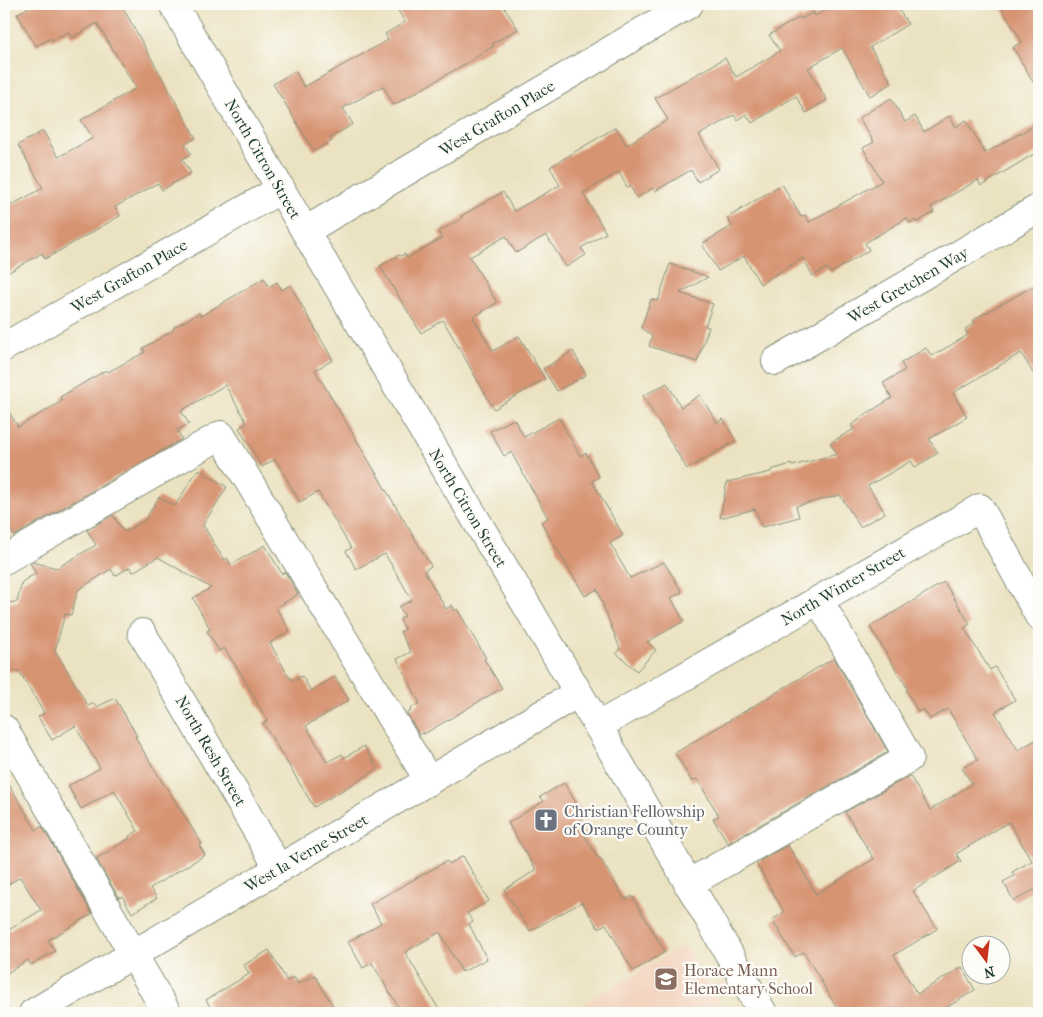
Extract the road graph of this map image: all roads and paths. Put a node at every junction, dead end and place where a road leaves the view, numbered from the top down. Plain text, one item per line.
1 (172, 4) edge
2 (689, 4) edge
3 (281, 189) junction
4 (1039, 208) edge
5 (305, 232) junction
6 (4, 347) edge
7 (776, 361) dead end
8 (4, 560) edge
9 (819, 600) junction
10 (1039, 616) edge
11 (142, 633) dead end
12 (578, 693) junction
13 (598, 726) junction
14 (4, 728) edge
15 (429, 781) junction
16 (279, 869) junction
17 (688, 884) junction
18 (134, 954) junction
19 (33, 1013) edge
20 (167, 1013) edge
21 (763, 1013) edge

1 - 3 street, North Citron Street
2 - 5 street, West Grafton Place
3 - 5 street, North Citron Street
3 - 6 street, West Grafton Place
4 - 7 street, West Gretchen Way
5 - 12 street, North Citron Street
8 - 15 street
9 - 10 street, North Winter Street
9 - 13 street, North Winter Street
9 - 17 street
11 - 16 street, North Resh Street
12 - 13 street, North Citron Street
12 - 15 street, West la Verne Street
13 - 17 street, North Citron Street
14 - 18 street
15 - 16 street, West la Verne Street
16 - 18 street, West la Verne Street
17 - 21 street, North Citron Street
18 - 19 street, West la Verne Street
18 - 20 street

